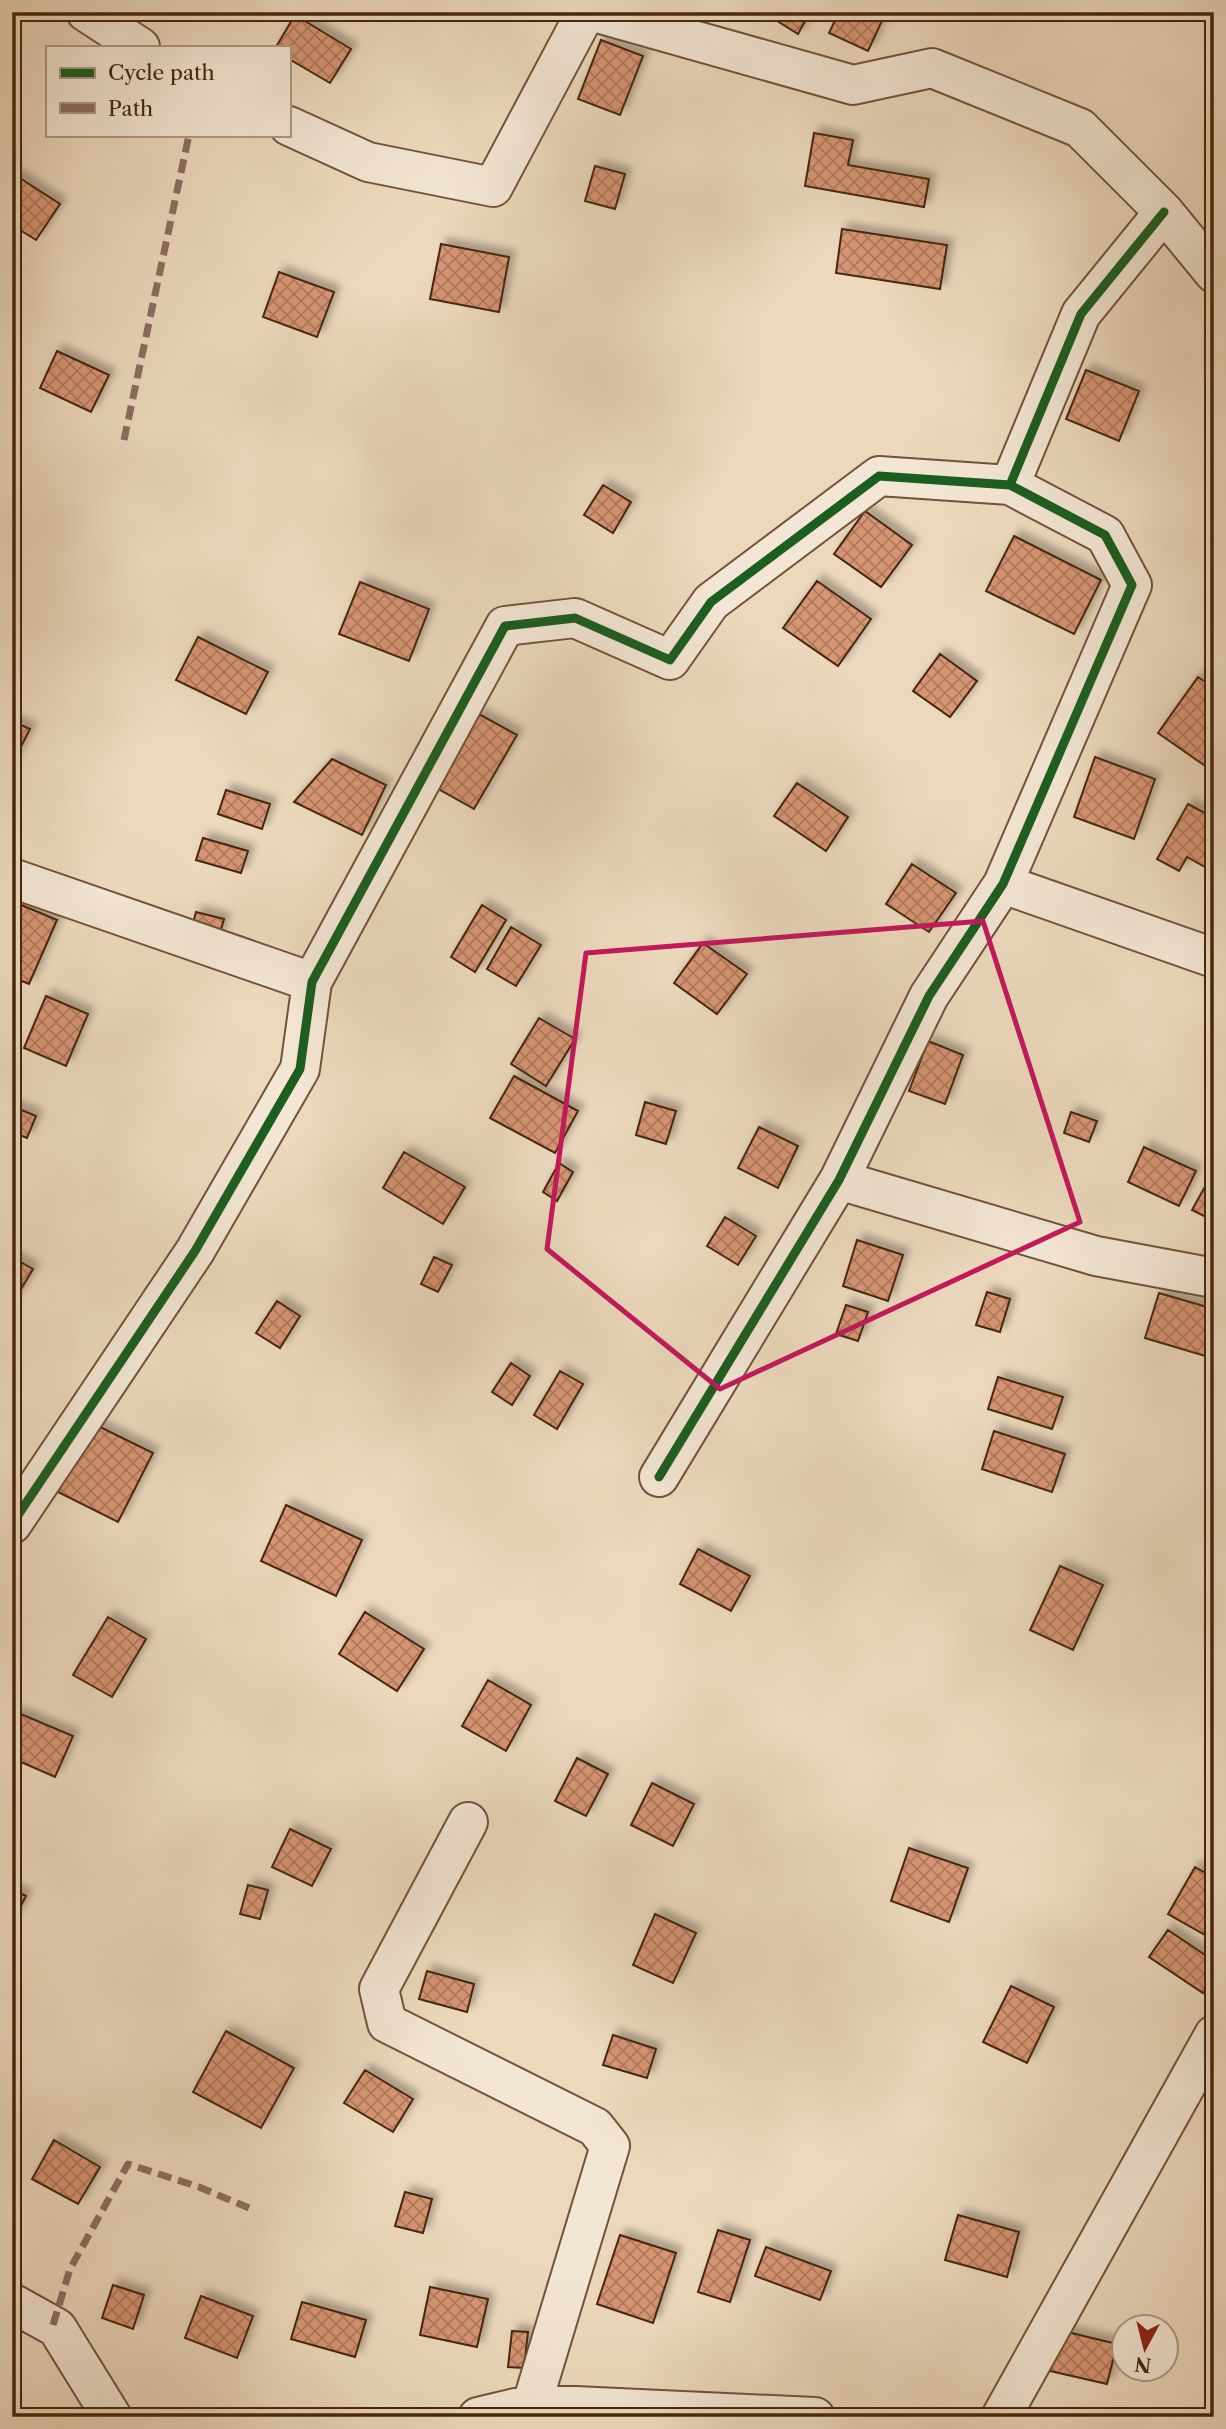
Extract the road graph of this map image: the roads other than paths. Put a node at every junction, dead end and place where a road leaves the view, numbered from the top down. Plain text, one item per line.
1 (86, 12) edge
2 (586, 12) edge
3 (594, 12) edge
4 (137, 46) edge
5 (290, 127) edge
6 (1164, 212) junction
7 (1214, 273) edge
8 (1010, 485) junction
9 (12, 878) edge
10 (1003, 884) junction
11 (1214, 958) edge
12 (312, 982) junction
13 (839, 1180) junction
14 (1214, 1278) edge
15 (659, 1477) dead end
16 (12, 1524) edge
17 (468, 1822) dead end
18 (1214, 2035) edge
19 (12, 2303) edge
20 (529, 2410) edge
21 (113, 2417) edge
22 (478, 2417) edge
23 (815, 2417) edge
24 (1001, 2417) edge

1 - 4 street
2 - 5 street
3 - 6 street
6 - 7 street
6 - 8 street
8 - 10 street
8 - 12 street
9 - 12 street
10 - 11 street
10 - 13 street
12 - 16 street
13 - 14 street
13 - 15 street
17 - 20 street
18 - 24 street
19 - 21 street
20 - 22 street
20 - 23 street

